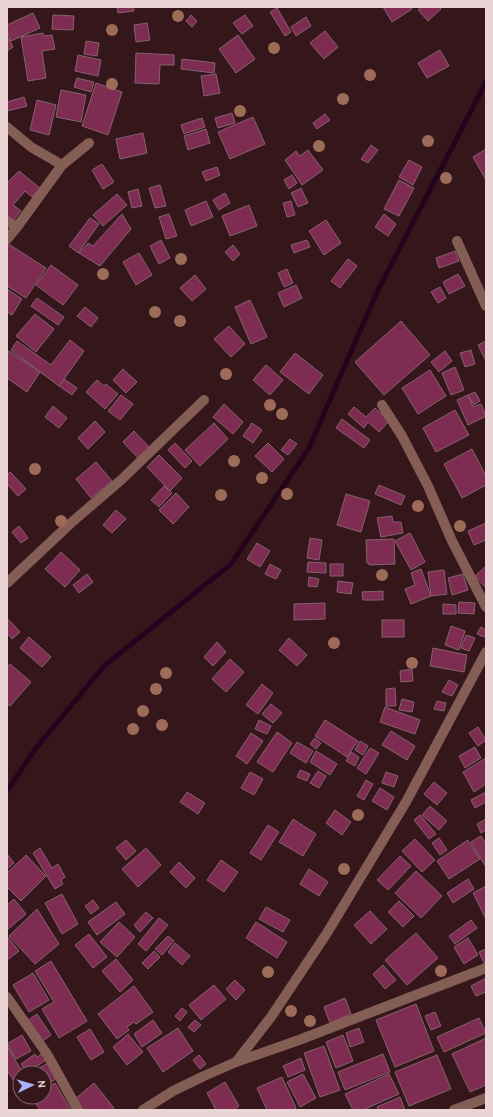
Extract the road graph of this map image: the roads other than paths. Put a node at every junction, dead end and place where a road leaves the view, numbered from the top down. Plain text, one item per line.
1 (7, 127) edge
2 (89, 143) dead end
3 (62, 165) junction
4 (7, 221) edge
5 (17, 228) junction
6 (7, 239) edge
7 (457, 241) dead end
8 (486, 306) edge
9 (204, 400) dead end
10 (382, 405) dead end
11 (7, 583) edge
12 (486, 607) edge
13 (486, 652) edge
14 (486, 968) edge
15 (7, 997) edge
16 (236, 1062) junction
17 (486, 1098) edge
18 (459, 1109) edge
19 (78, 1110) edge
20 (143, 1110) edge

1 - 3 street
2 - 3 street
3 - 5 street
4 - 5 street
5 - 6 street
7 - 8 street
9 - 11 street
10 - 12 street
13 - 16 street
14 - 16 street
15 - 19 street
16 - 20 street
17 - 18 street

